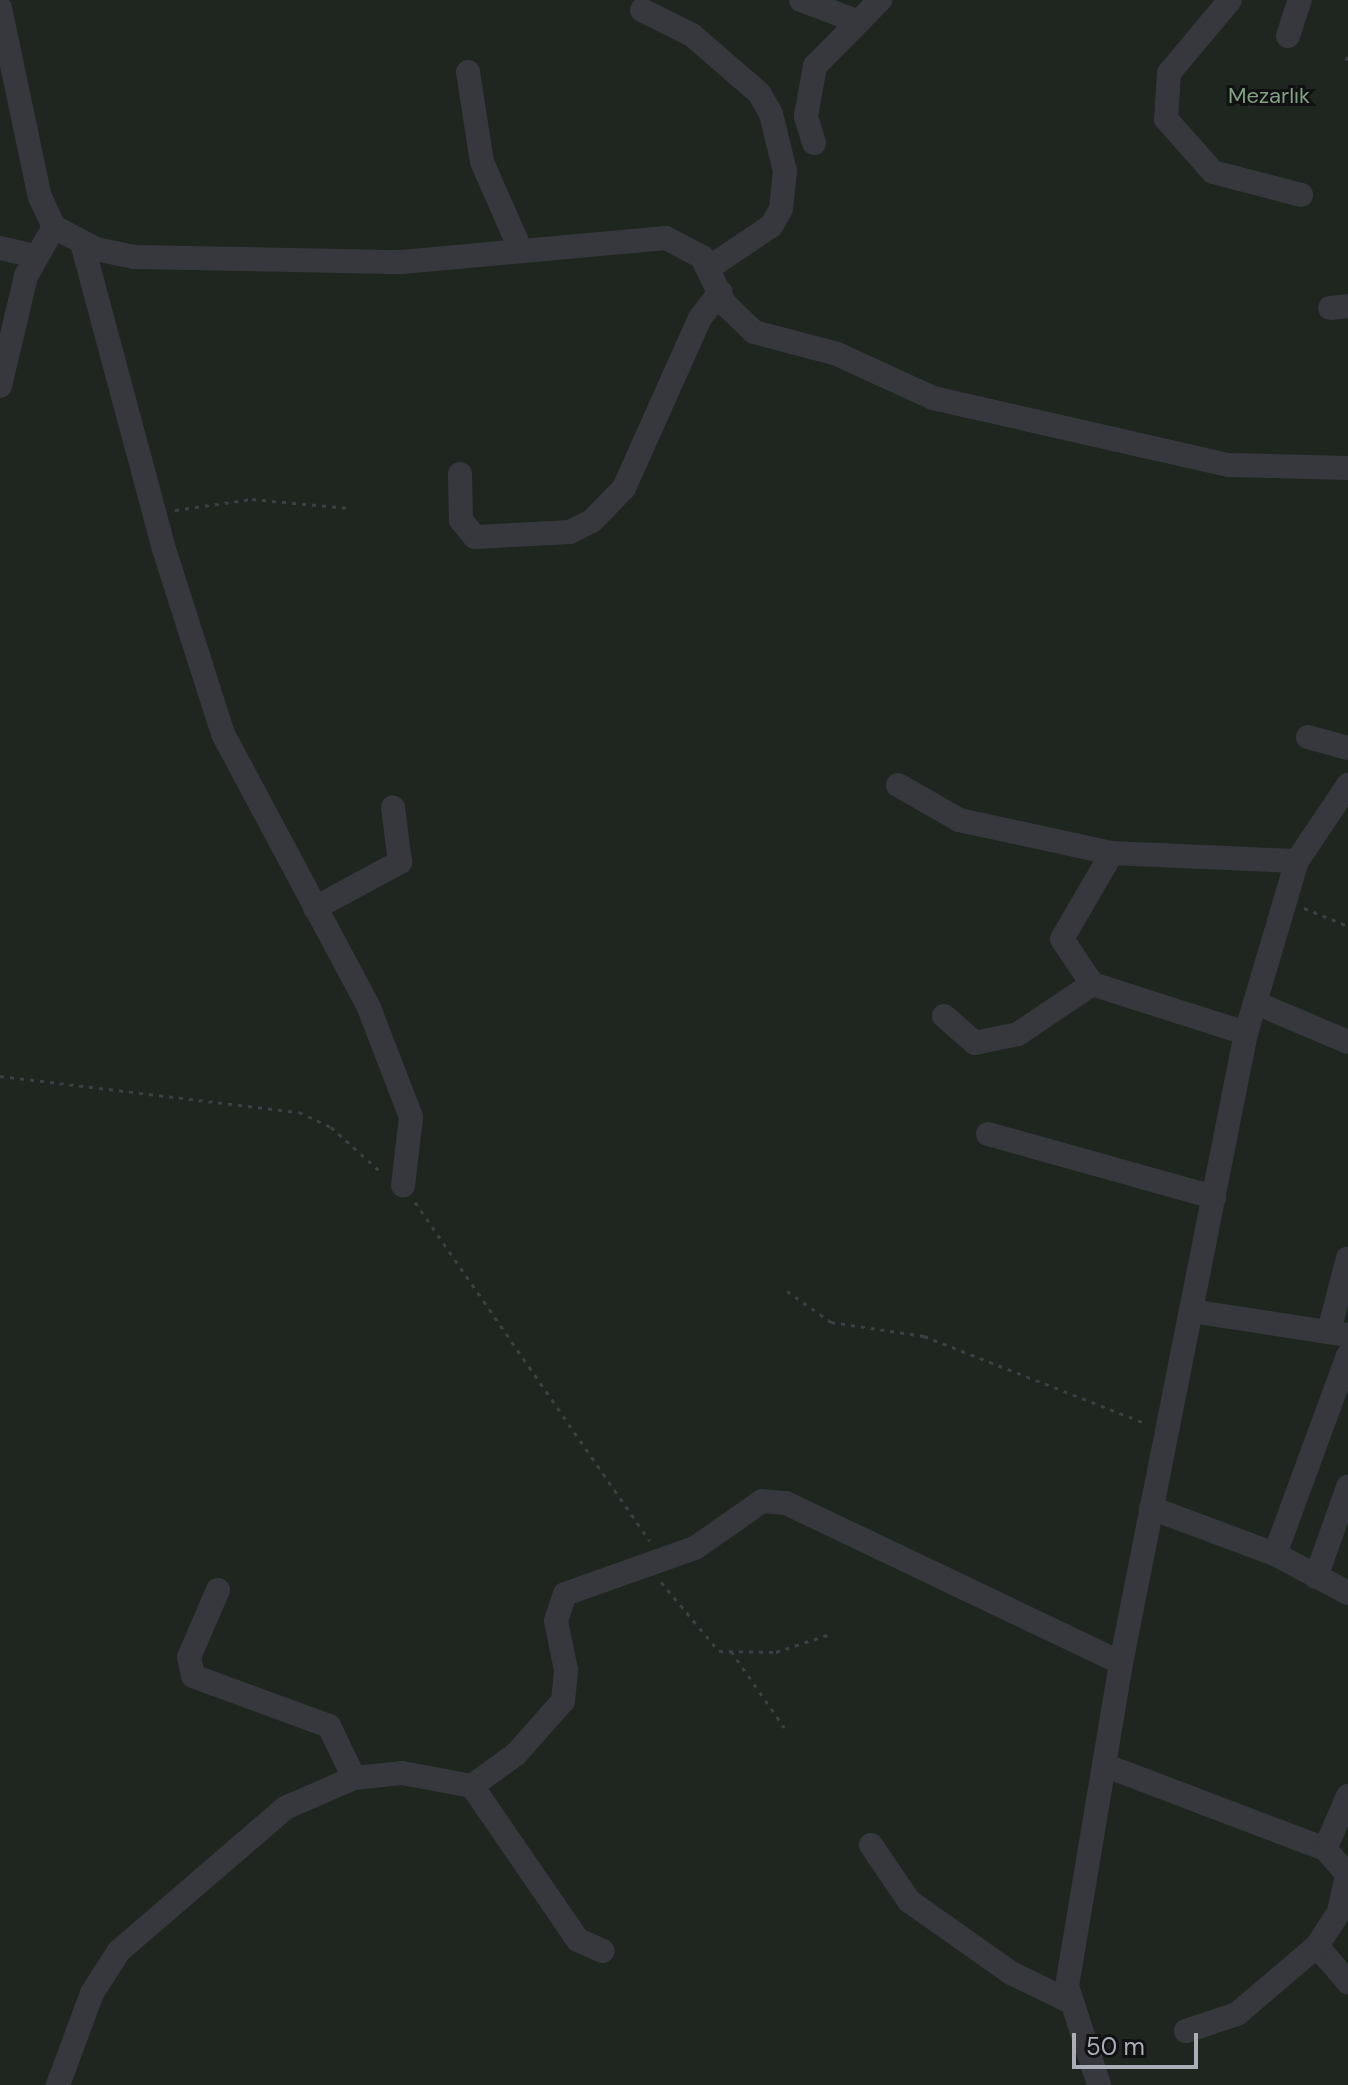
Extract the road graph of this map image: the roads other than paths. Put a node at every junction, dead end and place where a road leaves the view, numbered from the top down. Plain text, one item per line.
1 (801, 0) edge
2 (880, 0) edge
3 (1230, 0) edge
4 (1300, 0) edge
5 (0, 8) edge
6 (642, 10) dead end
7 (854, 20) junction
8 (1288, 36) dead end
9 (468, 72) dead end
10 (814, 143) dead end
11 (1301, 195) dead end
12 (54, 227) junction
13 (82, 243) junction
14 (0, 248) edge
15 (521, 251) junction
16 (35, 256) junction
17 (710, 267) junction
18 (720, 292) junction
19 (0, 386) edge
20 (1348, 468) edge
21 (460, 474) dead end
22 (1308, 737) dead end
23 (1348, 748) edge
24 (898, 785) dead end
25 (1348, 785) edge
26 (393, 807) dead end
27 (1112, 853) junction
28 (1297, 861) junction
29 (315, 908) junction
30 (1092, 984) junction
31 (1256, 1003) junction
32 (944, 1016) dead end
33 (1246, 1033) junction
34 (1348, 1042) edge
35 (988, 1134) dead end
36 (403, 1186) road end
37 (1214, 1197) junction
38 (1348, 1258) edge
39 (1191, 1311) junction
40 (1338, 1333) edge
41 (1348, 1356) edge
42 (1348, 1487) edge
43 (1151, 1508) junction
44 (1275, 1554) junction
45 (1316, 1577) junction
46 (218, 1590) dead end
47 (1348, 1593) edge
48 (1121, 1663) junction
49 (1104, 1765) junction
50 (354, 1778) junction
51 (472, 1786) junction
52 (1348, 1796) edge
53 (871, 1845) dead end
54 (1325, 1849) junction
55 (1317, 1946) junction
56 (603, 1951) dead end
57 (1348, 1982) edge
58 (1071, 2002) junction
59 (1186, 2031) dead end
60 (1092, 2079) edge
61 (58, 2085) edge

1 - 7 street
2 - 7 street
3 - 11 street
4 - 8 street
5 - 12 street
6 - 17 street
7 - 10 street
9 - 15 street
12 - 13 street
12 - 16 street
13 - 15 street
13 - 29 street
14 - 16 street
15 - 17 street
16 - 19 street
17 - 18 street
18 - 20 street
18 - 21 street
22 - 23 street
24 - 27 street
25 - 28 street
26 - 29 street
27 - 28 street
27 - 30 street
28 - 31 street
29 - 36 street
30 - 32 street
30 - 33 street
31 - 33 street
31 - 34 street
33 - 37 street
35 - 37 street
37 - 39 street
38 - 40 street
39 - 40 street
39 - 43 street
41 - 44 street
42 - 45 street
43 - 44 street
43 - 48 street
44 - 45 street
45 - 47 street
46 - 50 street
48 - 49 street
48 - 51 street
49 - 54 street
49 - 58 street
50 - 51 street
50 - 61 street
51 - 56 street
52 - 54 street
53 - 58 street
54 - 55 street
55 - 57 street
55 - 59 street
58 - 60 street

